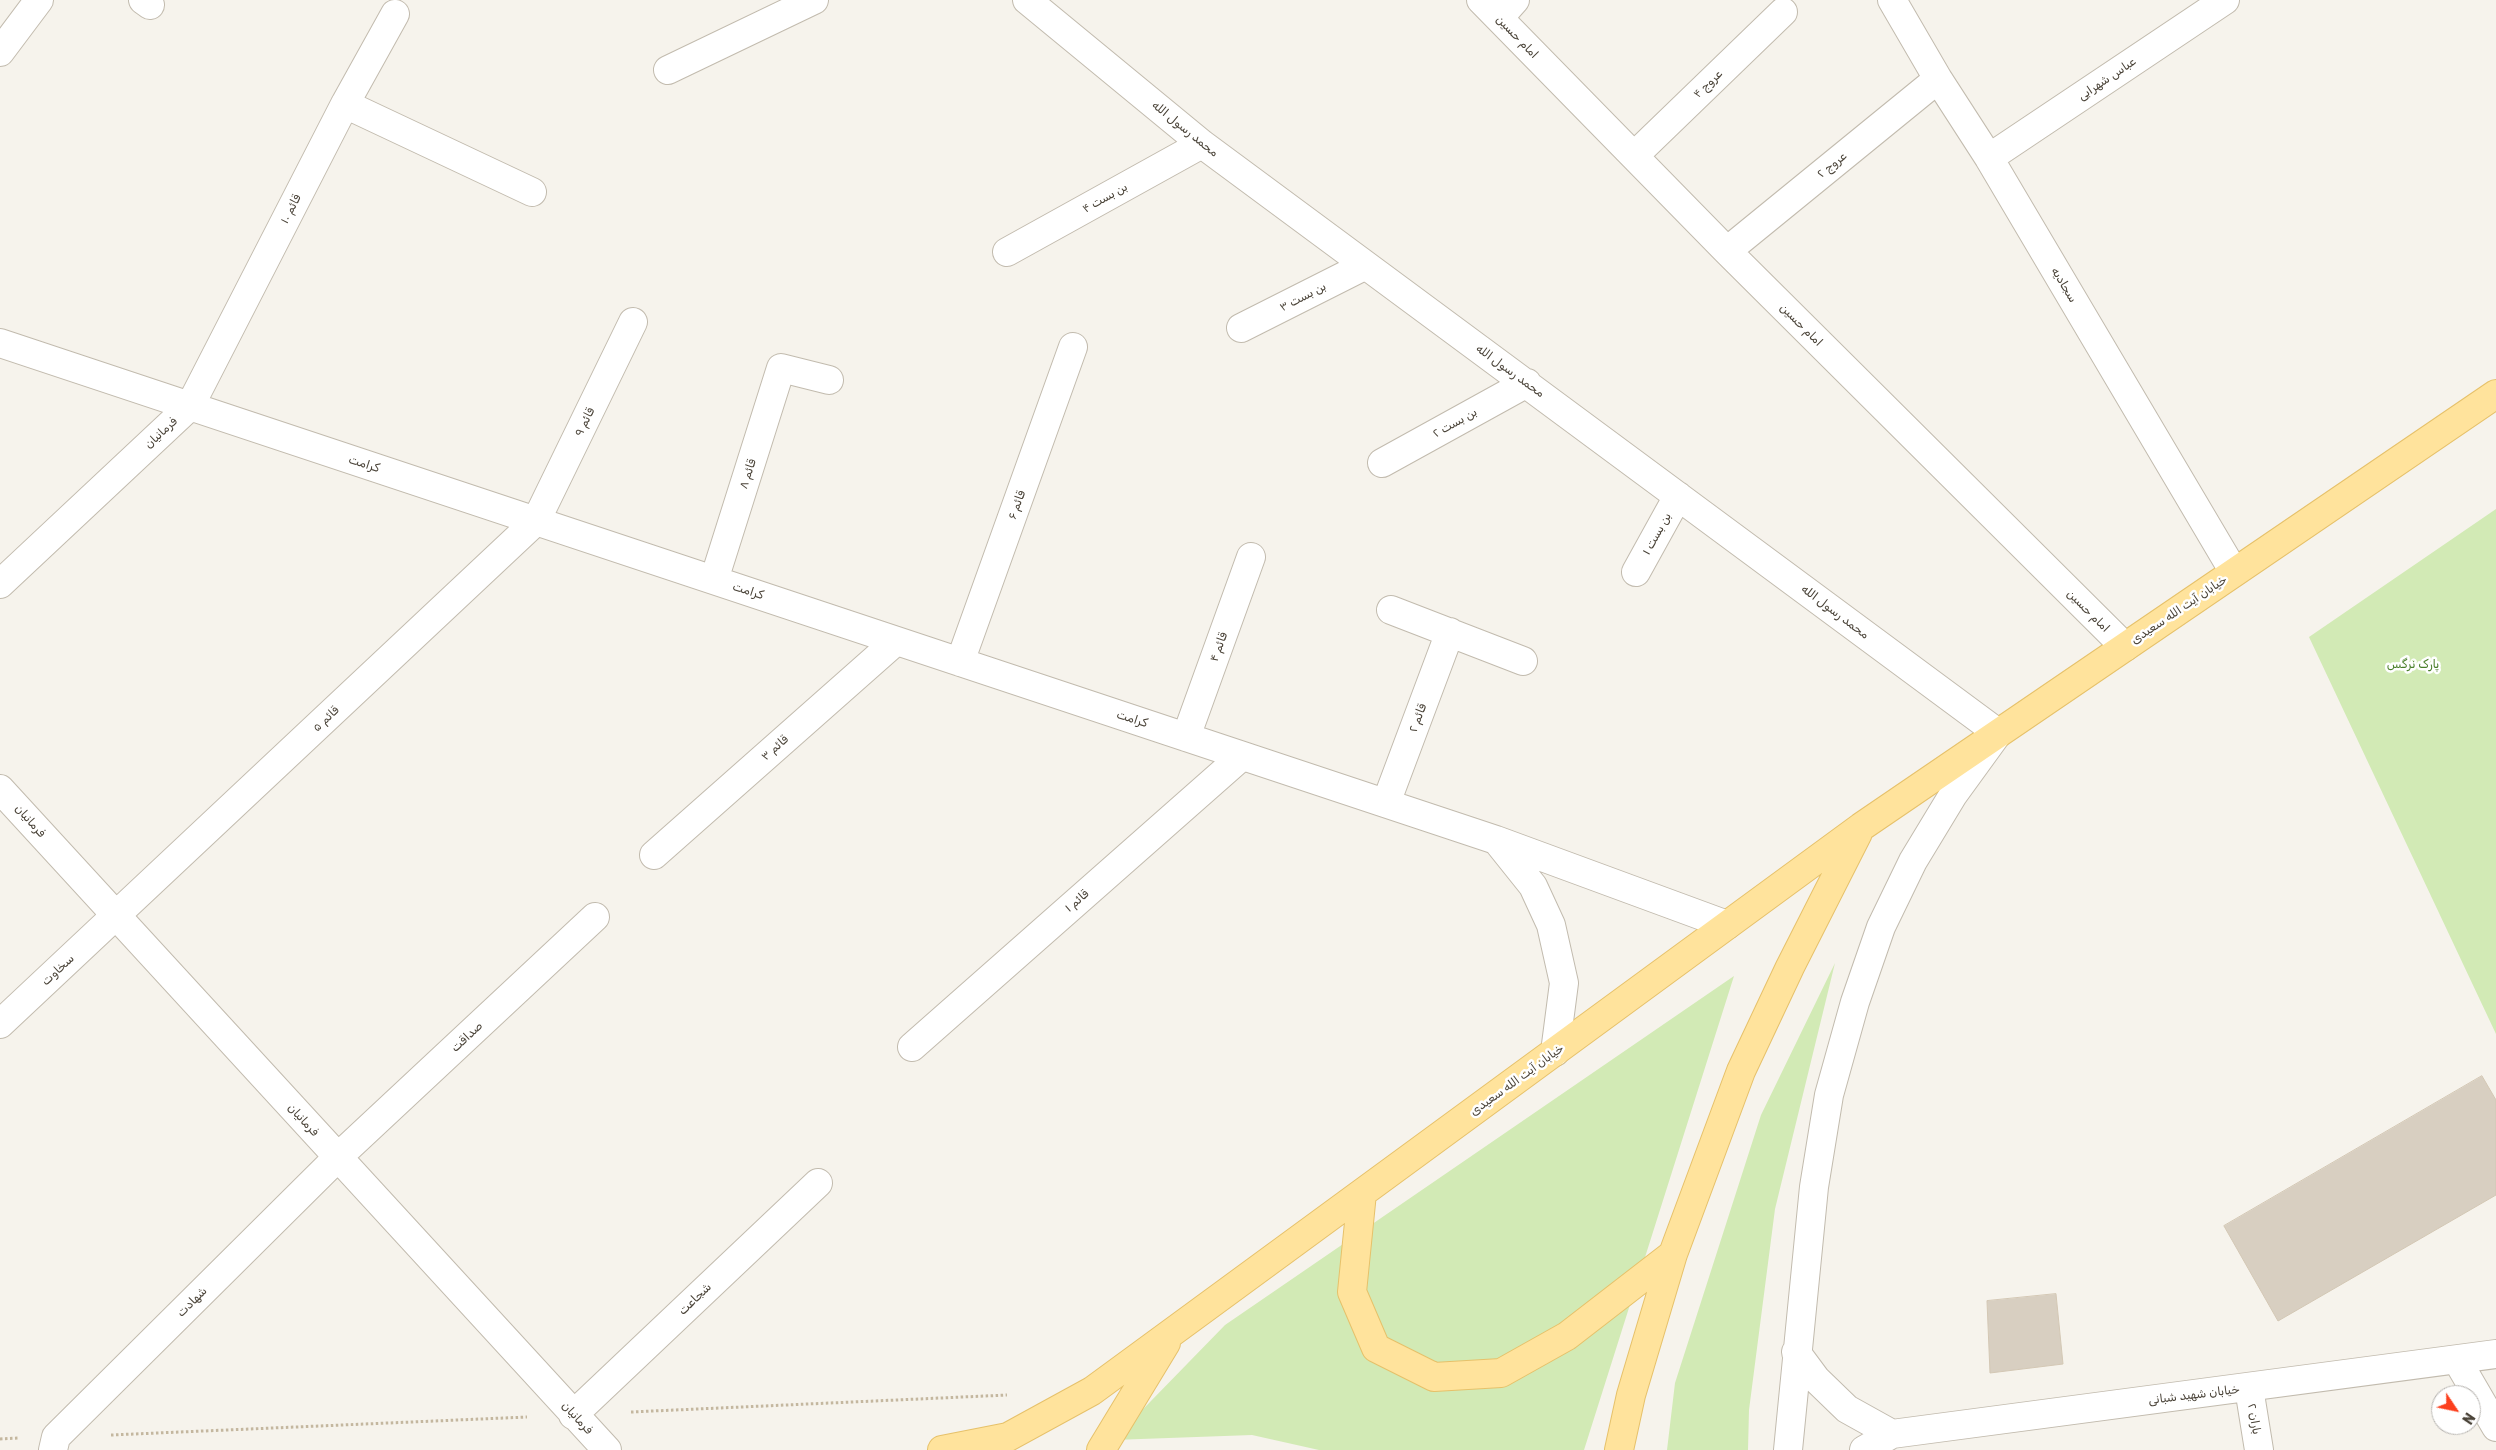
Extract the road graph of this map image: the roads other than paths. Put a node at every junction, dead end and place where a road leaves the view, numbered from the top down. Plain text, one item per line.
1 (39, 0) edge
2 (814, 0) edge
3 (1027, 0) edge
4 (1892, 0) edge
5 (2225, 0) edge
6 (1498, 6) edge
7 (1784, 12) dead end
8 (395, 14) dead end
9 (0, 52) edge
10 (668, 70) dead end
11 (1938, 80) junction
12 (345, 104) junction
13 (1202, 144) junction
14 (1634, 156) junction
15 (1989, 158) junction
16 (532, 192) dead end
17 (1727, 251) junction
18 (1007, 252) dead end
19 (1364, 266) junction
20 (633, 322) dead end
21 (1242, 328) dead end
22 (0, 342) edge
23 (1073, 347) dead end
24 (828, 380) dead end
25 (1527, 383) junction
26 (2496, 394) edge
27 (190, 406) junction
28 (1382, 462) dead end
29 (1678, 496) junction
30 (536, 521) junction
31 (1251, 557) dead end
32 (1636, 572) dead end
33 (2234, 572) junction
34 (714, 580) junction
35 (0, 584) edge
36 (1391, 610) dead end
37 (1450, 632) junction
38 (896, 641) junction
39 (2125, 647) junction
40 (1523, 661) dead end
41 (960, 662) junction
42 (1998, 733) junction
43 (1186, 737) junction
44 (1242, 756) junction
45 (0, 789) edge
46 (1386, 803) junction
47 (1861, 827) junction
48 (1496, 840) junction
49 (654, 855) dead end
50 (116, 916) junction
51 (596, 917) dead end
52 (1727, 925) junction
53 (0, 1024) edge
54 (912, 1047) dead end
55 (1555, 1052) junction
56 (338, 1158) junction
57 (818, 1183) dead end
58 (1362, 1193) junction
59 (1673, 1254) junction
60 (1172, 1333) junction
61 (1796, 1352) junction
62 (2496, 1354) edge
63 (2457, 1360) junction
64 (2249, 1388) junction
65 (573, 1415) junction
66 (2496, 1427) edge
67 (1892, 1434) junction
68 (53, 1450) edge
69 (607, 1450) edge
70 (942, 1450) edge
71 (1101, 1450) edge
72 (1619, 1450) edge
73 (1788, 1450) edge
74 (1864, 1450) edge
75 (2259, 1450) edge

1 - 9 street
2 - 10 street
3 - 13 street, محمد رسول الله
4 - 11 street, سجادیه
5 - 15 street, عباس شهرابی
6 - 14 street, امام حسین
7 - 14 street, عروج ۴
8 - 12 street, قائم ۱۰
11 - 15 street, سجادیه
11 - 17 street, عروج ۲
12 - 16 street
12 - 27 street, قائم ۱۰
13 - 18 street, بن بست ۴
13 - 19 street, محمد رسول الله
14 - 17 street, امام حسین
15 - 33 street, سجادیه
17 - 39 street, امام حسین
19 - 21 street, بن بست ۳
19 - 25 street, محمد رسول الله
20 - 30 street, قائم ۹
22 - 27 street, کرامت
23 - 41 street, قائم ۶
24 - 34 street, قائم ۸
25 - 28 street, بن بست ۲
25 - 29 street, محمد رسول الله
26 - 33 main road, خیابان آیت الله سعیدی
27 - 30 street, کرامت
27 - 35 street, فرمانیان
29 - 32 street, بن بست ۱
29 - 42 street, محمد رسول الله
30 - 34 street, کرامت
30 - 50 street, قائم ۵
31 - 43 street, قائم ۴
33 - 39 main road, خیابان آیت الله سعیدی
34 - 38 street, کرامت
36 - 37 street
37 - 40 street
37 - 46 street, قائم ۲
38 - 41 street, کرامت
38 - 49 street, قائم ۳
39 - 42 main road, خیابان آیت الله سعیدی
41 - 43 street, کرامت
42 - 47 main road, خیابان آیت الله سعیدی
42 - 61 street
43 - 44 street, کرامت
44 - 46 street, کرامت
44 - 54 street, قائم ۱
45 - 50 street, فرمانیان
46 - 48 street, کرامت
47 - 52 main road, خیابان آیت الله سعیدی
47 - 59 main road, خیابان آیت الله سعیدی
48 - 52 street, کرامت
48 - 55 street
50 - 53 street, سخاوت
50 - 56 street, فرمانیان
51 - 56 street, صداقت
52 - 55 main road, خیابان آیت الله سعیدی
55 - 58 main road, خیابان آیت الله سعیدی
56 - 65 street, فرمانیان
56 - 68 street, شهادت
57 - 65 street, شجاعت
58 - 59 main road
58 - 60 main road, خیابان آیت الله سعیدی
59 - 72 main road, خیابان آیت الله سعیدی
60 - 70 main road, خیابان آیت الله سعیدی
60 - 71 main road, خیابان آیت الله سعیدی
61 - 67 street
61 - 73 street
62 - 63 street, خیابان شهید شبانی
63 - 64 street, خیابان شهید شبانی
63 - 66 street
64 - 67 street, خیابان شهید شبانی
64 - 75 street, باران ۲
65 - 69 street, فرمانیان
67 - 74 street

